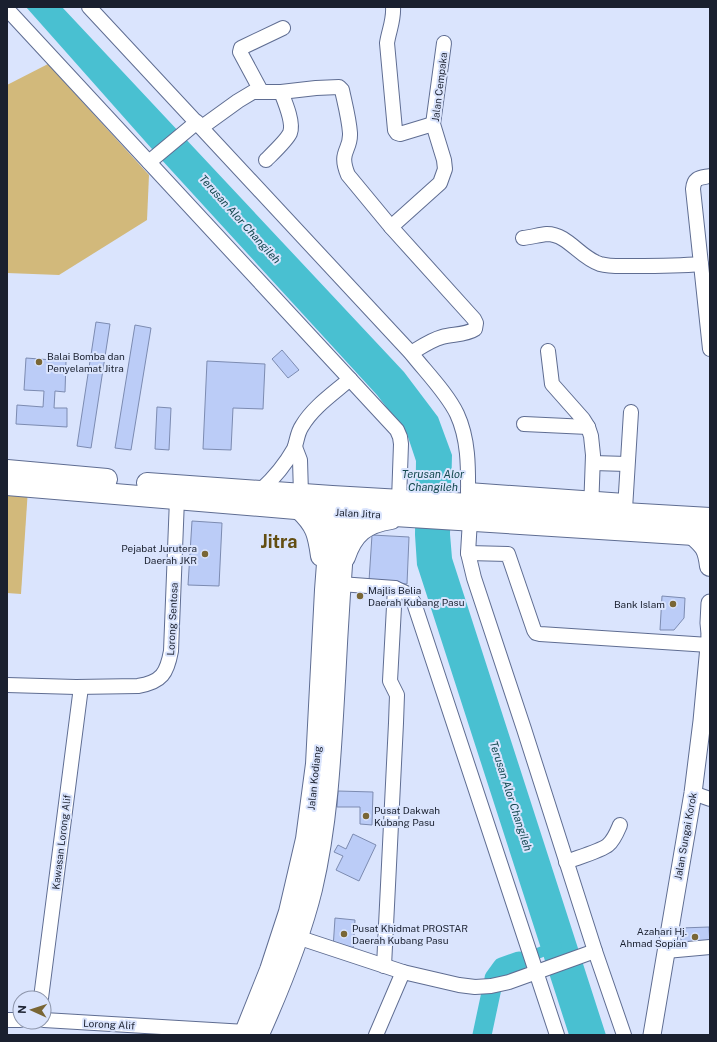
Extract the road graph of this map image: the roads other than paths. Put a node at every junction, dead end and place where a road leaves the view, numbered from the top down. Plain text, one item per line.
1 (89, 7) edge
2 (393, 7) edge
3 (7, 9) edge
4 (283, 28) dead end
5 (444, 43) dead end
6 (261, 91) junction
7 (281, 92) junction
8 (433, 124) junction
9 (196, 127) junction
10 (153, 158) junction
11 (266, 160) dead end
12 (710, 176) edge
13 (391, 227) junction
14 (523, 238) dead end
15 (701, 264) junction
16 (710, 349) edge
17 (548, 351) dead end
18 (411, 353) junction
19 (350, 379) junction
20 (631, 412) dead end
21 (524, 424) dead end
22 (588, 427) junction
23 (295, 447) junction
24 (593, 462) junction
25 (628, 464) junction
26 (7, 470) edge
27 (42, 480) junction
28 (7, 485) edge
29 (261, 490) junction
30 (177, 499) junction
31 (300, 502) junction
32 (339, 504) junction
33 (592, 504) junction
34 (625, 507) junction
35 (407, 508) junction
36 (467, 508) junction
37 (710, 518) edge
38 (701, 535) edge
39 (468, 553) junction
40 (710, 566) edge
41 (335, 582) junction
42 (395, 588) junction
43 (710, 604) edge
44 (710, 638) edge
45 (709, 665) edge
46 (7, 685) edge
47 (81, 686) junction
48 (693, 793) junction
49 (710, 799) edge
50 (620, 825) dead end
51 (566, 862) junction
52 (297, 937) junction
53 (710, 947) edge
54 (666, 951) junction
55 (590, 953) junction
56 (384, 966) junction
57 (538, 968) junction
58 (403, 972) junction
59 (42, 990) edge
60 (550, 1010) junction
61 (616, 1012) junction
62 (52, 1021) edge
63 (250, 1034) edge
64 (376, 1035) edge
65 (546, 1035) edge
66 (558, 1035) edge
67 (624, 1035) edge
68 (635, 1035) edge
69 (652, 1035) edge

1 - 9 street
2 - 8 street
3 - 10 street
4 - 6 street
5 - 8 street, Jalan Cempaka
6 - 7 street
6 - 9 street
7 - 11 street
7 - 13 street
8 - 13 street, Jalan Cempaka
9 - 10 street
9 - 18 street
10 - 19 street
12 - 15 street
13 - 18 street
14 - 15 street
15 - 16 street
17 - 22 street
18 - 36 street
19 - 23 street
19 - 35 street
20 - 25 street
21 - 22 street
22 - 24 street
23 - 29 street
23 - 31 street
24 - 25 street
24 - 33 street
25 - 34 street
26 - 27 highway, Jalan Jitra
27 - 28 highway, Jalan Jitra
27 - 29 highway, Jalan Jitra
27 - 30 highway, Jalan Jitra
29 - 31 highway, Jalan Jitra
30 - 31 highway, Jalan Jitra
30 - 47 street, Lorong Sentosa
31 - 32 highway, Jalan Jitra
31 - 41 highway
32 - 35 highway, Jalan Jitra
32 - 41 highway, Jalan Kodiang
33 - 34 highway, Jalan Jitra
33 - 36 highway, Jalan Jitra
34 - 37 highway, Jalan Jitra
35 - 36 highway, Jalan Jitra
35 - 41 highway
36 - 38 highway, Jalan Jitra
36 - 39 street
38 - 40 highway
39 - 44 street
39 - 51 street
41 - 42 street
41 - 52 highway, Jalan Kodiang
41 - 63 highway, Jalan Kodiang
42 - 56 street
42 - 57 street
43 - 44 main road, Jalan Sungai Korok
44 - 45 main road, Jalan Sungai Korok
45 - 48 main road, Jalan Sungai Korok
46 - 47 street, Lorong Sentosa
47 - 59 street, Kawasan Lorong Alif
48 - 49 street
48 - 54 main road, Jalan Sungai Korok
50 - 51 street
51 - 55 street
52 - 56 street
52 - 63 highway, Jalan Kodiang
53 - 54 street
54 - 69 main road, Jalan Sungai Korok
55 - 57 street
55 - 61 street
56 - 58 street
57 - 58 street
57 - 60 street
58 - 64 street
60 - 65 street
60 - 66 street
61 - 67 street
61 - 68 street
62 - 63 street, Lorong Alif

